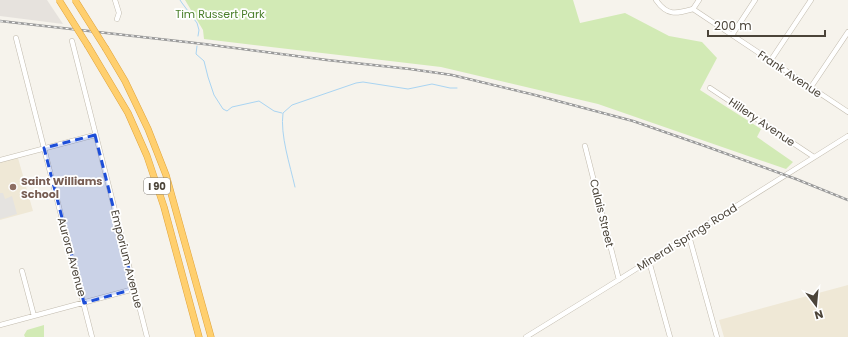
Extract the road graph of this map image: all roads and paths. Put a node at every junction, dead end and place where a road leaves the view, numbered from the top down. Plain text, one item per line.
1 (59, 0) edge
2 (75, 0) edge
3 (115, 0) edge
4 (656, 0) edge
5 (699, 0) edge
6 (755, 0) edge
7 (811, 0) edge
8 (693, 9) junction
9 (117, 20) dead end
10 (848, 32) edge
11 (732, 35) junction
12 (16, 38) dead end
13 (72, 41) dead end
14 (771, 60) junction
15 (811, 87) junction
16 (710, 88) dead end
17 (848, 112) edge
18 (95, 135) junction
19 (848, 136) edge
20 (585, 146) dead end
21 (44, 148) junction
22 (814, 157) junction
23 (0, 160) edge
24 (689, 236) junction
25 (649, 261) junction
26 (22, 271) dead end
27 (619, 280) junction
28 (134, 289) junction
29 (84, 303) junction
30 (34, 316) junction
31 (0, 325) edge
32 (92, 337) edge
33 (147, 337) edge
34 (198, 337) edge
35 (211, 337) edge
36 (526, 337) edge
37 (670, 337) edge
38 (717, 337) edge

1 - 34 highway, I 90, bridge
2 - 35 highway, I 90, bridge
3 - 9 street
4 - 8 street
5 - 8 street
6 - 11 street
7 - 14 street
8 - 11 street, Frank Avenue
10 - 15 street
11 - 14 street, Frank Avenue
12 - 21 street, Aurora Avenue
13 - 18 street, Emporium Avenue
14 - 15 street, Frank Avenue
15 - 17 street, Frank Avenue
16 - 22 street, Hillery Avenue
18 - 21 street
18 - 28 street, Emporium Avenue
19 - 22 street, Mineral Springs Road
20 - 27 street, Calais Street
21 - 23 street
21 - 29 street, Aurora Avenue
22 - 24 street, Mineral Springs Road
24 - 25 street, Mineral Springs Road
24 - 38 street
25 - 27 street, Mineral Springs Road
25 - 37 street
26 - 30 street
27 - 36 street, Mineral Springs Road
28 - 29 street
28 - 33 street, Emporium Avenue
29 - 30 street
29 - 32 street, Aurora Avenue
30 - 31 street

